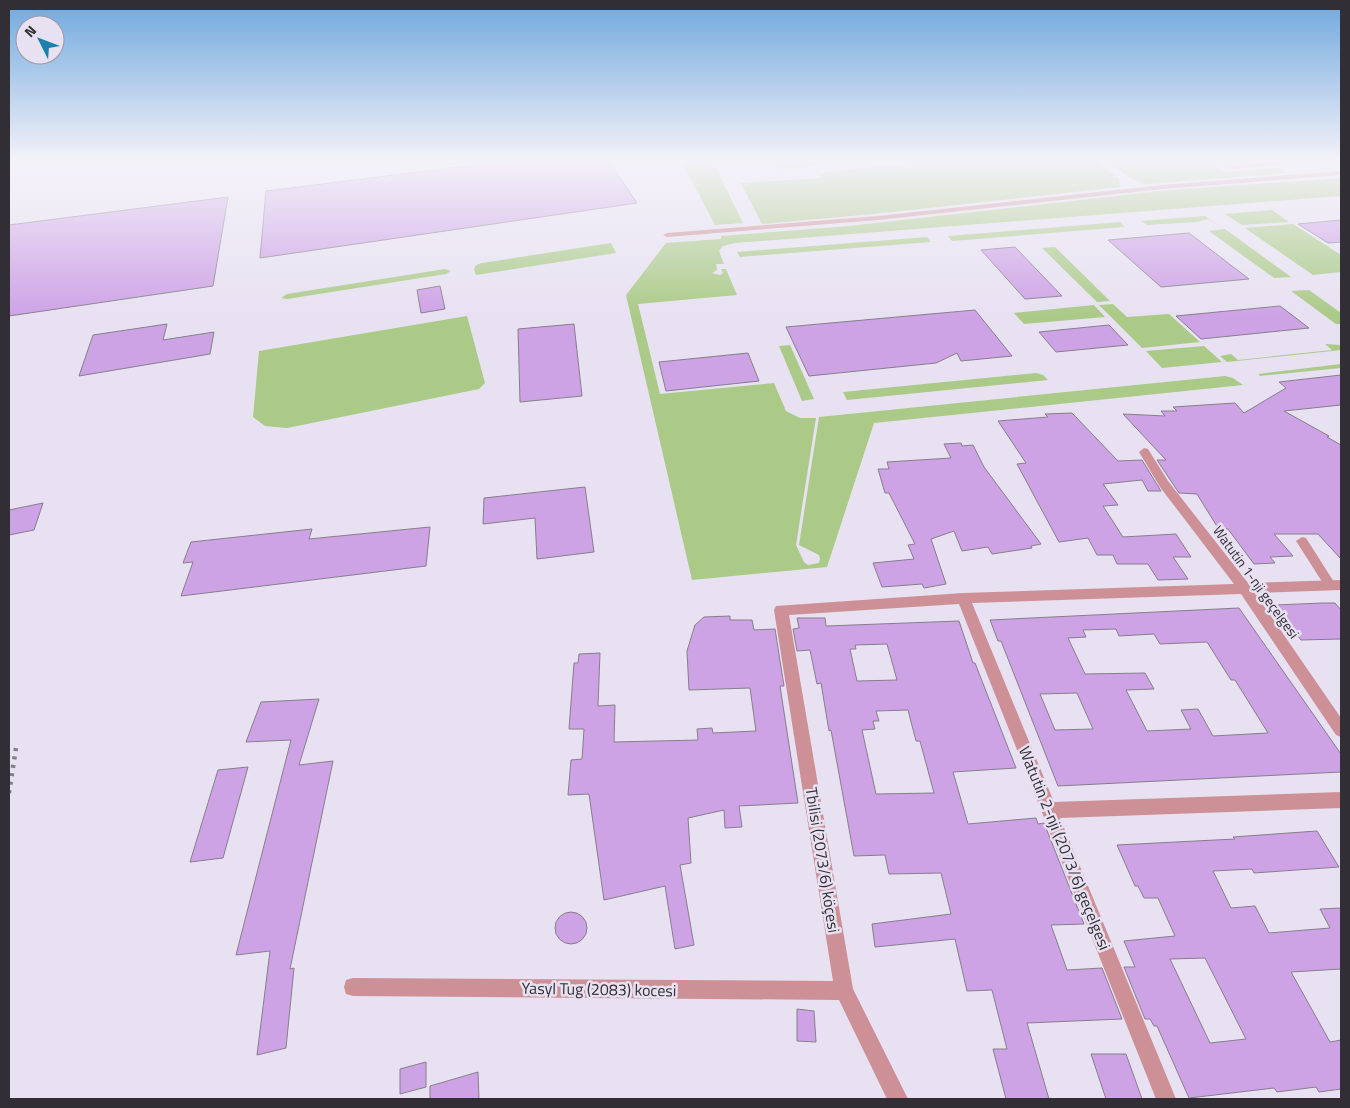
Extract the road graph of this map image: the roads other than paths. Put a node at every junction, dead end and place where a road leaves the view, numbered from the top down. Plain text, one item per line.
1 (936, 212) edge
2 (666, 235) dead end
3 (1144, 452) dead end
4 (1302, 541) dead end
5 (1336, 585) edge
6 (1244, 587) junction
7 (964, 598) junction
8 (1341, 730) edge
9 (1341, 800) edge
10 (1049, 810) junction
11 (353, 987) dead end
12 (844, 991) junction
13 (898, 1099) edge
14 (1166, 1099) edge

1 - 2 lane
3 - 6 street, Watutin 1-nji geçelgesi
4 - 5 lane
5 - 6 street
6 - 7 street
6 - 8 street, Watutin 1-nji geçelgesi
7 - 10 street, Watutin 2-nji (2073/6) geçelgesi
7 - 12 street, Tbilisi (2073/6) köçesi
9 - 10 street
10 - 14 street, Watutin 2-nji (2073/6) geçelgesi
11 - 12 street, Yasyl Tug (2083) kocesi
12 - 13 street, Tbilisi (2073/6) köçesi

